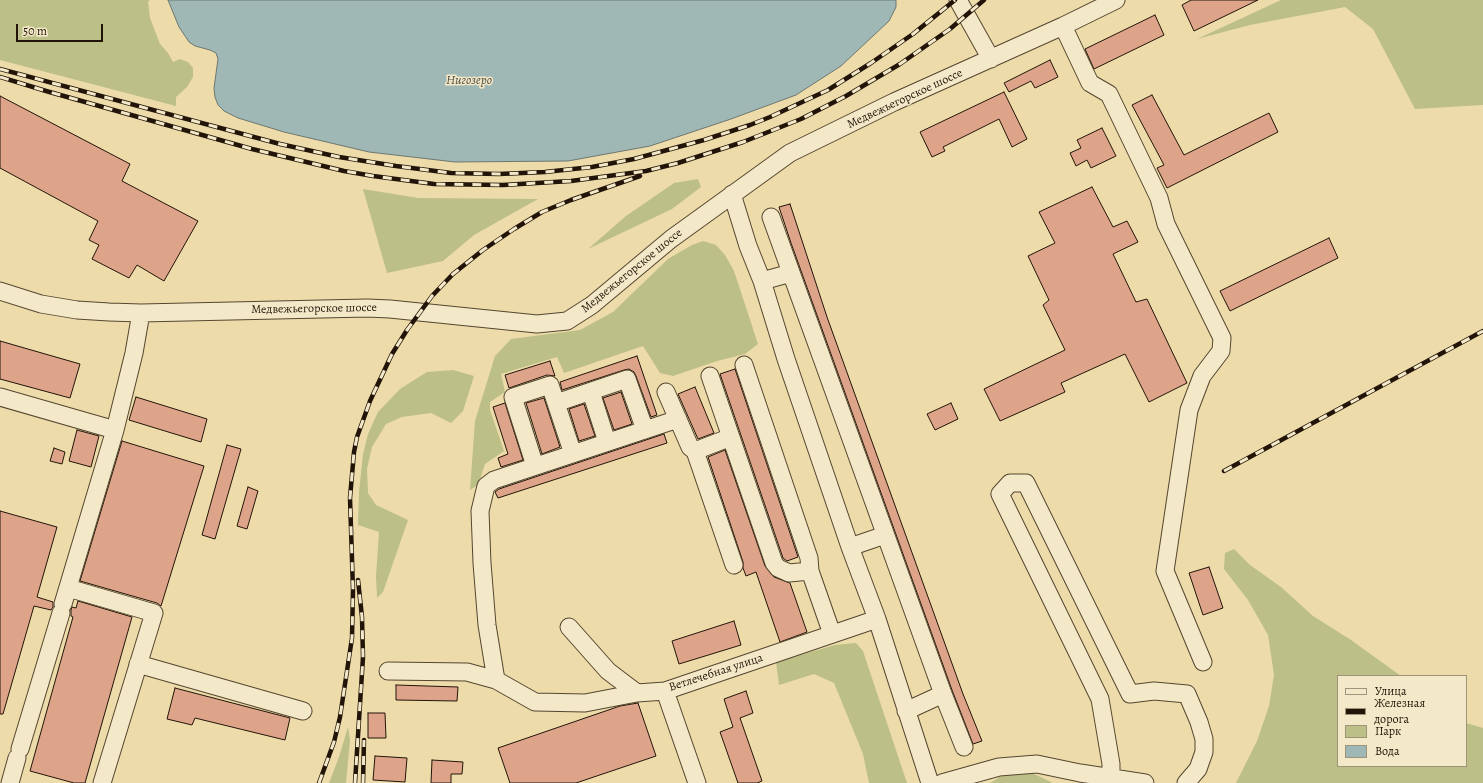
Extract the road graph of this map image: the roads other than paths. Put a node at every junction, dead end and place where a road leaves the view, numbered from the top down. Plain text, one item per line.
1 (958, 0) edge
2 (1116, 0) edge
3 (1063, 26) junction
4 (991, 59) junction
5 (732, 194) junction
6 (772, 218) dead end
7 (791, 273) junction
8 (762, 281) junction
9 (0, 291) edge
10 (141, 313) junction
11 (744, 365) dead end
12 (710, 376) dead end
13 (590, 392) junction
14 (666, 392) dead end
15 (0, 397) edge
16 (556, 403) junction
17 (678, 420) junction
18 (115, 430) junction
19 (645, 430) junction
20 (731, 438) junction
21 (607, 442) junction
22 (696, 451) junction
23 (573, 454) junction
24 (535, 466) junction
25 (886, 535) junction
26 (850, 547) junction
27 (734, 565) dead end
28 (810, 571) junction
29 (68, 588) junction
30 (877, 619) junction
31 (569, 627) dead end
32 (832, 634) junction
33 (1203, 662) dead end
34 (138, 664) junction
35 (388, 671) dead end
36 (496, 680) junction
37 (665, 691) junction
38 (637, 693) junction
39 (943, 694) junction
40 (303, 711) dead end
41 (906, 712) junction
42 (964, 747) dead end
43 (1111, 778) junction
44 (10, 783) edge
45 (102, 783) edge
46 (697, 783) edge
47 (930, 783) edge
48 (942, 783) edge
49 (1145, 783) edge
50 (1186, 783) edge

1 - 4 street
2 - 3 street, Медвежьегорское шоссе
3 - 4 street, Медвежьегорское шоссе
3 - 33 street
4 - 5 street, Медвежьегорское шоссе
5 - 8 street
5 - 10 street, Медвежьегорское шоссе
6 - 7 street
7 - 8 street
7 - 25 street
8 - 26 street
9 - 10 street, Медвежьегорское шоссе
10 - 18 street
11 - 28 street
12 - 20 street
13 - 16 street
13 - 19 street
13 - 21 street
14 - 17 street
15 - 18 street
16 - 23 street
16 - 24 street
17 - 19 street
17 - 22 street
18 - 29 street
19 - 21 street
20 - 22 street
20 - 28 street
21 - 23 street
22 - 27 street
23 - 24 street
24 - 36 street
25 - 26 street
25 - 39 street
26 - 30 street
28 - 32 street
29 - 34 street
29 - 44 street
30 - 32 street, Ветлечебная улица
30 - 41 street
31 - 38 street
32 - 37 street, Ветлечебная улица
34 - 40 street
34 - 45 street
35 - 36 street, Ветлечебная улица
36 - 38 street, Ветлечебная улица
37 - 38 street, Ветлечебная улица
37 - 46 street
39 - 41 street
39 - 42 street
41 - 47 street
43 - 48 street
43 - 49 street
43 - 50 street

